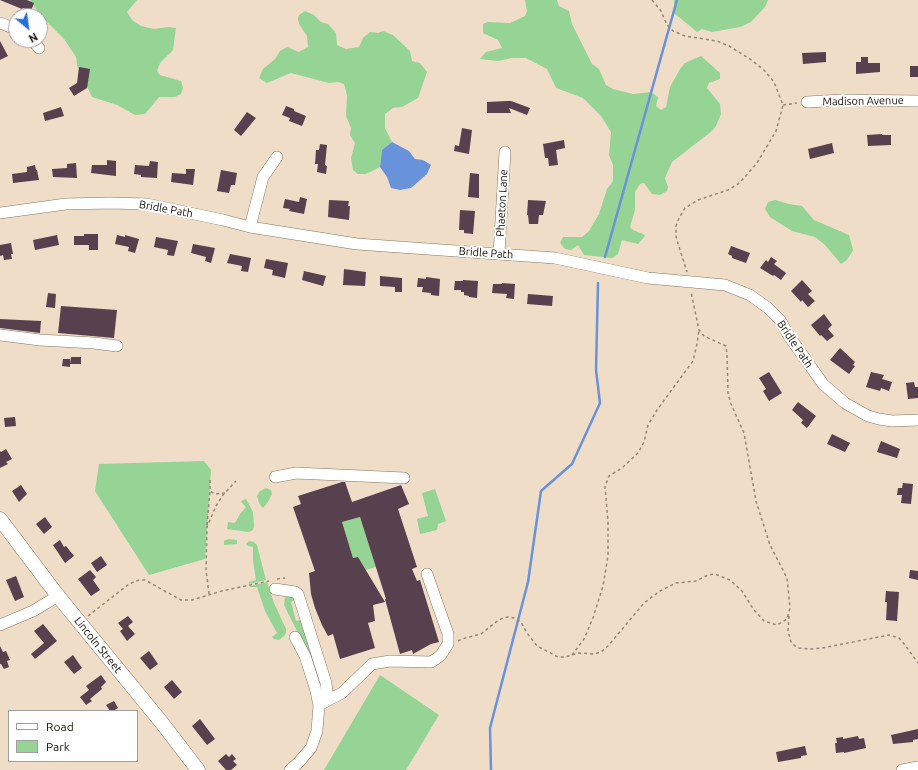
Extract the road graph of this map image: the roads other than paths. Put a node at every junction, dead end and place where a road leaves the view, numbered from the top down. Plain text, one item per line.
1 (918, 101) edge
2 (807, 102) road end
3 (505, 152) dead end
4 (277, 157) dead end
5 (0, 212) edge
6 (250, 227) junction
7 (499, 254) junction
8 (0, 335) edge
9 (117, 346) dead end
10 (918, 420) edge
11 (275, 477) dead end
12 (404, 478) dead end
13 (0, 519) edge
14 (427, 574) dead end
15 (275, 589) dead end
16 (58, 596) junction
17 (0, 625) edge
18 (295, 637) dead end
19 (323, 703) junction
20 (918, 767) edge
21 (198, 770) edge
22 (290, 770) edge
23 (902, 770) edge

1 - 2 street, Madison Avenue
3 - 7 street, Phaeton Lane
4 - 6 street
5 - 6 street, Bridle Path
6 - 7 street, Bridle Path
7 - 10 street, Bridle Path
8 - 9 street
11 - 12 street
13 - 16 main road, Lincoln Street
14 - 19 street
15 - 19 street
16 - 17 street
16 - 21 main road, Lincoln Street
18 - 19 street
19 - 22 street
20 - 23 street

